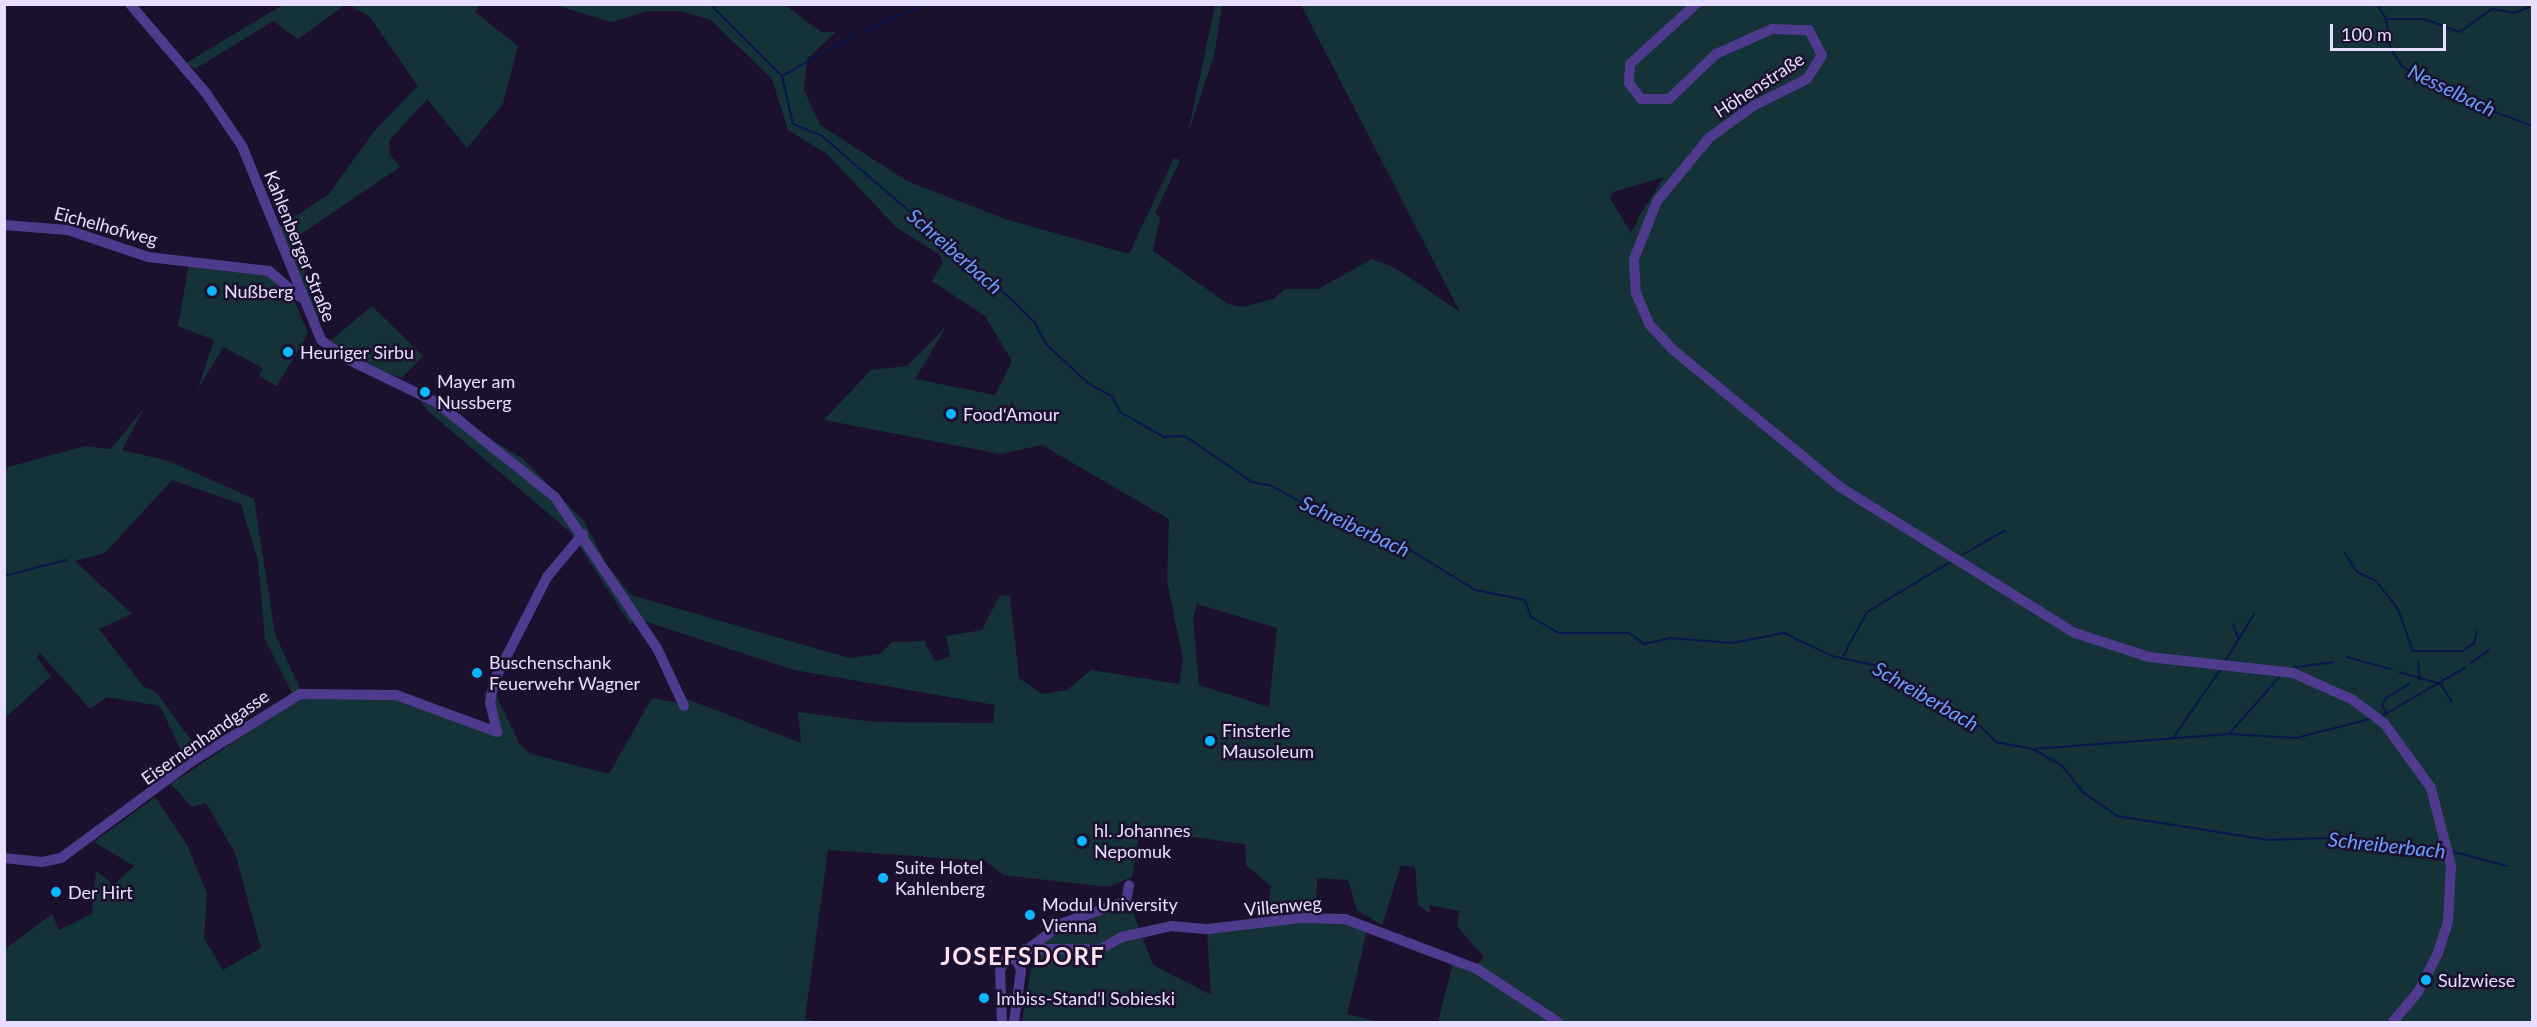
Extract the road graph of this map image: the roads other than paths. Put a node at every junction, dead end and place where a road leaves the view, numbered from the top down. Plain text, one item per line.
1 (130, 4) edge
2 (1696, 4) edge
3 (4, 225) edge
4 (285, 255) junction
5 (269, 271) junction
6 (304, 302) junction
7 (583, 534) junction
8 (684, 706) dead end
9 (4, 858) edge
10 (1129, 885) dead end
11 (1025, 949) junction
12 (1016, 958) junction
13 (1002, 1023) edge
14 (1014, 1023) edge
15 (1558, 1023) edge
16 (2393, 1023) edge

1 - 4 street, Kahlenberger Straße
2 - 16 street, Höhenstraße
3 - 5 street, Eichelhofweg
4 - 5 street
4 - 6 street, Kahlenberger Straße
5 - 6 street
6 - 7 street, Kahlenberger Straße
7 - 8 street, Kahlenberger Straße
7 - 9 street, Eisernenhandgasse
10 - 11 street
11 - 12 street
11 - 15 street, Villenweg
12 - 13 street
12 - 14 street

